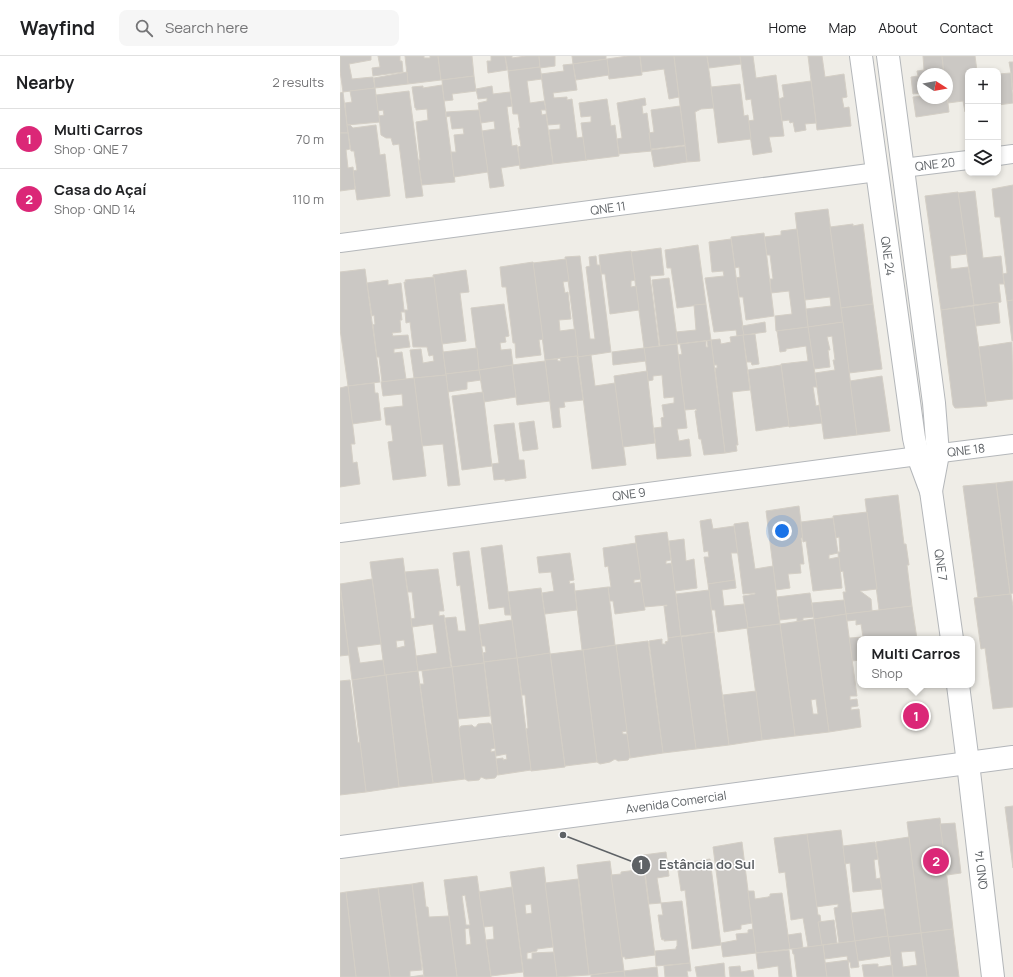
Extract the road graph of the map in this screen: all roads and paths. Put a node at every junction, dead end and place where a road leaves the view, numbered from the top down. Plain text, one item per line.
1 (861, 56) edge
2 (888, 56) edge
3 (1013, 154) edge
4 (1001, 156) edge
5 (965, 160) edge
6 (903, 168) junction
7 (877, 172) junction
8 (340, 243) edge
9 (1013, 444) edge
10 (928, 455) junction
11 (340, 533) edge
12 (952, 636) edge
13 (958, 688) edge
14 (1013, 757) edge
15 (968, 763) junction
16 (340, 847) edge
17 (993, 977) edge

1 - 7 street, QNE 24
2 - 6 street
3 - 4 street
5 - 6 street, QNE 20
6 - 10 street
7 - 8 street, QNE 11
7 - 10 street, QNE 24
9 - 10 street, QNE 18
10 - 11 street, QNE 9
10 - 12 street, QNE 7
13 - 15 street
14 - 15 street, Avenida Comercial
15 - 16 street, Avenida Comercial
15 - 17 street, QND 14

